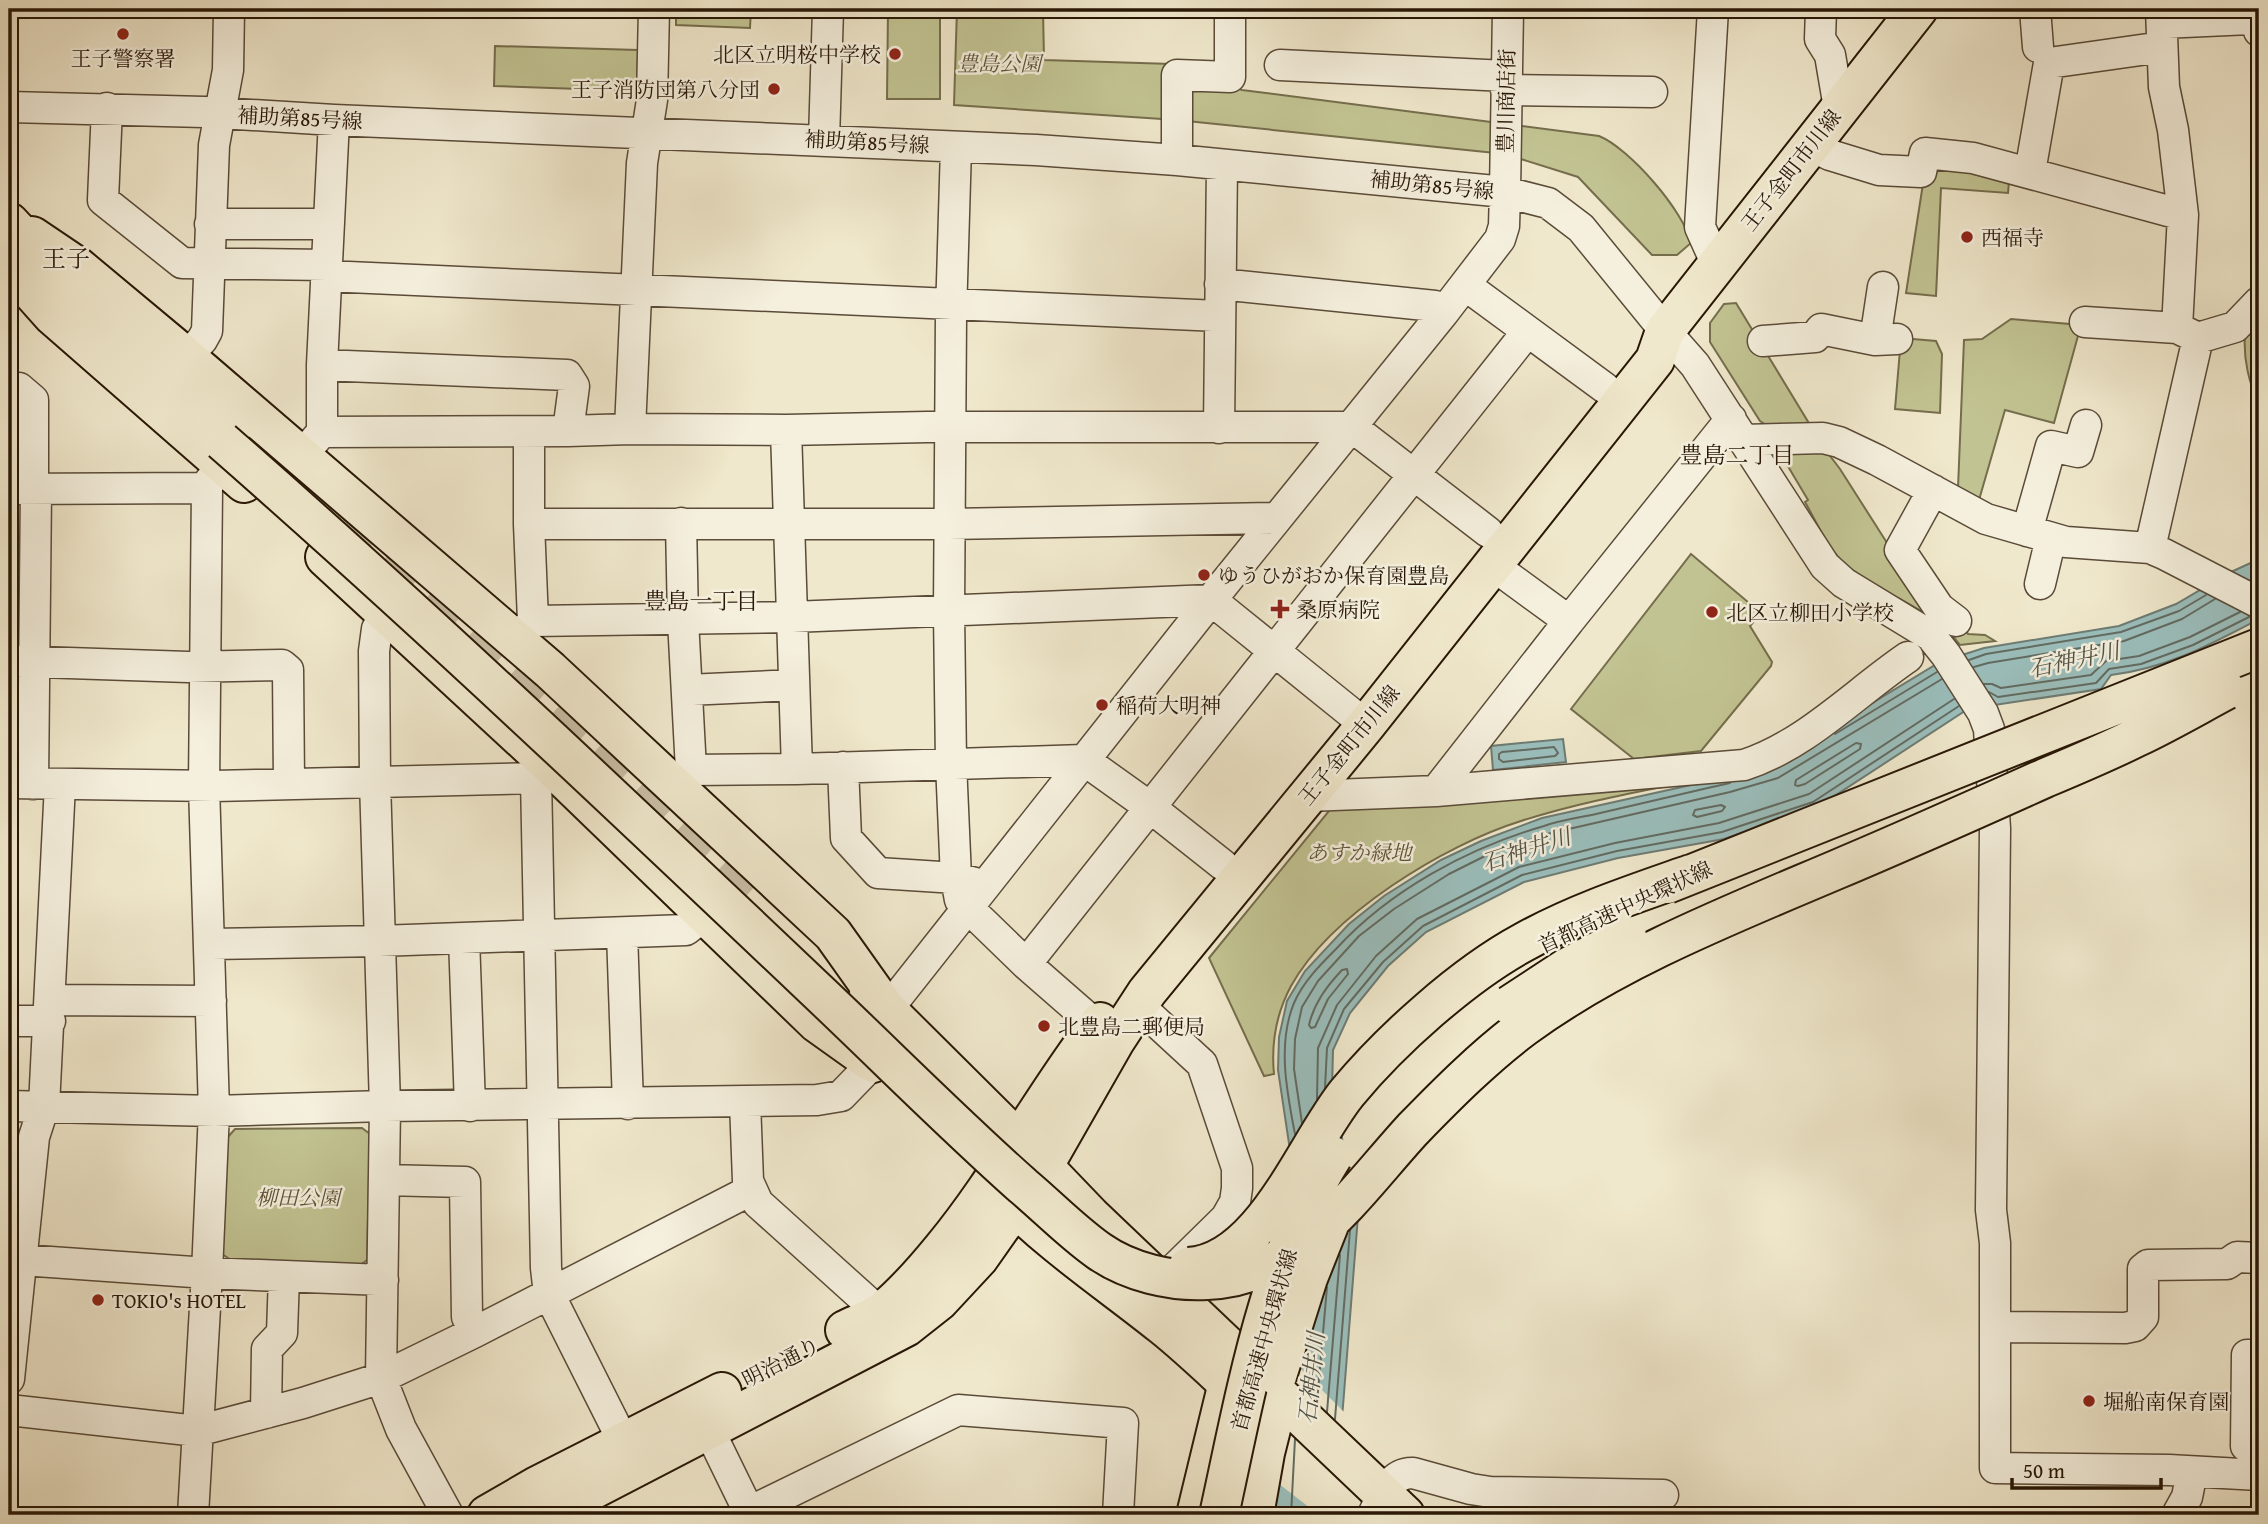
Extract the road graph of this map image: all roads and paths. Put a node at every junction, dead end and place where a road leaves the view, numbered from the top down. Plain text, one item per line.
1 (229, 9) edge
2 (654, 9) edge
3 (828, 9) edge
4 (1230, 9) edge
5 (1508, 9) edge
6 (1713, 9) edge
7 (1821, 9) edge
8 (1918, 9) edge
9 (2035, 9) edge
10 (2161, 26) edge
11 (2259, 31) edge
12 (2038, 47) dead end
13 (1280, 65) dead end
14 (1506, 83) junction
15 (1651, 92) dead end
16 (9, 107) edge
17 (107, 108) junction
18 (1839, 108) junction
19 (220, 113) junction
20 (334, 120) junction
21 (648, 133) junction
22 (824, 140) junction
23 (1812, 146) junction
24 (956, 147) junction
25 (1177, 160) junction
26 (1222, 165) junction
27 (2030, 172) junction
28 (1505, 192) junction
29 (2183, 215) junction
30 (9, 221) edge
31 (329, 223) junction
32 (210, 225) junction
33 (209, 263) junction
34 (9, 264) edge
35 (1717, 265) junction
36 (326, 270) junction
37 (1220, 284) junction
38 (1465, 285) junction
39 (1883, 287) dead end
40 (637, 288) junction
41 (66, 295) junction
42 (2259, 302) edge
43 (951, 304) junction
44 (1444, 312) junction
45 (1219, 316) junction
46 (2085, 322) dead end
47 (1665, 331) junction
48 (1527, 332) junction
49 (2187, 333) junction
50 (1763, 341) dead end
51 (186, 357) junction
52 (322, 365) junction
53 (9, 388) edge
54 (1605, 388) junction
55 (2086, 425) dead end
56 (950, 427) junction
57 (1352, 427) junction
58 (1219, 428) junction
59 (630, 429) junction
60 (786, 430) junction
61 (1737, 430) junction
62 (568, 431) junction
63 (529, 432) junction
64 (312, 444) junction
65 (221, 456) junction
66 (1413, 475) junction
67 (22, 489) edge
68 (1933, 490) junction
69 (1277, 517) junction
70 (681, 523) junction
71 (529, 524) junction
72 (791, 524) junction
73 (949, 524) junction
74 (2039, 535) junction
75 (1490, 548) junction
76 (2157, 551) junction
77 (2040, 584) dead end
78 (1211, 600) junction
79 (2259, 603) edge
80 (949, 612) junction
81 (384, 613) junction
82 (792, 617) junction
83 (683, 620) junction
84 (1569, 621) junction
85 (1956, 621) dead end
86 (525, 631) junction
87 (1274, 651) junction
88 (2259, 651) edge
89 (1908, 657) dead end
90 (21, 662) edge
91 (204, 667) junction
92 (550, 670) junction
93 (2242, 682) edge
94 (794, 685) junction
95 (687, 690) junction
96 (1357, 718) junction
97 (612, 727) junction
98 (1084, 760) junction
99 (537, 762) junction
100 (951, 763) junction
101 (1992, 764) junction
102 (843, 767) junction
103 (797, 769) junction
104 (684, 778) junction
105 (375, 781) junction
106 (34, 784) edge
107 (289, 784) junction
108 (204, 786) junction
109 (1436, 791) junction
110 (1308, 796) junction
111 (1151, 808) junction
112 (1223, 865) junction
113 (1690, 874) junction
114 (957, 878) junction
115 (977, 898) junction
116 (704, 916) junction
117 (622, 933) junction
118 (540, 935) junction
119 (812, 937) dead end
120 (464, 938) junction
121 (379, 941) junction
122 (211, 944) junction
123 (1026, 964) junction
124 (780, 969) dead end
125 (211, 1001) junction
126 (1138, 1005) junction
127 (50, 1010) junction
128 (887, 1010) junction
129 (9, 1021) edge
130 (1097, 1026) junction
131 (917, 1040) junction
132 (873, 1063) junction
133 (1059, 1081) junction
134 (745, 1102) junction
135 (543, 1104) junction
136 (628, 1104) junction
137 (9, 1106) edge
138 (44, 1106) junction
139 (384, 1106) junction
140 (470, 1106) junction
141 (214, 1111) junction
142 (1031, 1155) junction
143 (384, 1180) junction
144 (751, 1191) junction
145 (1003, 1195) junction
146 (2259, 1258) edge
147 (22, 1260) junction
148 (207, 1273) junction
149 (284, 1276) junction
150 (383, 1280) junction
151 (1160, 1282) junction
152 (549, 1294) junction
153 (880, 1313) junction
154 (1996, 1327) junction
155 (475, 1332) junction
156 (2259, 1355) edge
157 (1231, 1369) junction
158 (381, 1378) junction
159 (9, 1379) edge
160 (9, 1410) edge
161 (1275, 1411) junction
162 (266, 1413) junction
163 (708, 1428) junction
164 (197, 1431) junction
165 (623, 1441) junction
166 (2246, 1446) dead end
167 (2192, 1472) junction
168 (2259, 1475) edge
169 (1663, 1495) dead end
170 (1382, 1510) edge
171 (749, 1514) edge
172 (193, 1515) edge
173 (448, 1515) edge
174 (487, 1515) edge
175 (544, 1515) edge
176 (1118, 1515) edge
177 (1196, 1515) edge
178 (1219, 1515) edge
179 (1243, 1515) edge
180 (1254, 1515) edge
181 (2177, 1515) edge

1 - 19 street
2 - 21 street
3 - 22 street
4 - 25 street
5 - 14 street, 豊川商店街
6 - 35 street
7 - 18 street
8 - 18 main road, 王子金町市川線
9 - 12 street
10 - 11 street
10 - 27 street
10 - 29 street
13 - 14 street
14 - 15 street
14 - 28 street, 豊川商店街
16 - 17 street, 補助第85号線
17 - 19 street, 補助第85号線
17 - 33 street
18 - 23 main road, 王子金町市川線
19 - 20 street, 補助第85号線
19 - 32 street
20 - 21 street, 補助第85号線
20 - 31 street
21 - 22 street, 補助第85号線
21 - 40 street
22 - 24 street, 補助第85号線
23 - 27 street
23 - 35 main road, 王子金町市川線
24 - 25 street, 補助第85号線
24 - 43 street
25 - 26 street, 補助第85号線
26 - 28 street, 補助第85号線
26 - 37 street
27 - 29 street
28 - 38 street, 豊川商店街
28 - 47 street, 補助第85号線
29 - 49 street
30 - 41 main road
30 - 51 main road
31 - 32 street
31 - 36 street
32 - 33 street
33 - 36 street
33 - 51 street
34 - 41 main road
34 - 65 main road
35 - 47 main road, 王子金町市川線
36 - 40 street
36 - 52 street
37 - 44 street
37 - 45 street
38 - 44 street, 豊川商店街
38 - 48 street
39 - 50 street
40 - 43 street
40 - 59 street
41 - 65 main road
42 - 49 street
43 - 45 street
43 - 56 street
44 - 57 street, 豊川商店街
45 - 58 street
46 - 49 street
47 - 54 main road, 王子金町市川線
47 - 61 street, 補助第85号線
47 - 75 main road, 王子金町市川線
48 - 54 street
48 - 66 street
49 - 76 street
51 - 64 main road
52 - 62 street
52 - 64 street
53 - 67 street
54 - 75 main road, 王子金町市川線
55 - 74 street
56 - 58 street
56 - 60 street
56 - 73 street
57 - 58 street
57 - 66 street
57 - 69 street, 豊川商店街
59 - 60 street
59 - 62 street
60 - 72 street
61 - 68 street
61 - 84 street
61 - 101 street, 補助第85号線
62 - 63 street
63 - 64 street
63 - 71 street
64 - 86 main road
65 - 67 street
65 - 81 main road
65 - 91 street
65 - 93 main road, bridge
65 - 113 main road, bridge
66 - 75 street
66 - 87 street
67 - 90 street
68 - 74 street
68 - 85 street
69 - 73 street
69 - 78 street, 豊川商店街
70 - 71 street
70 - 72 street
70 - 83 street
71 - 86 street
72 - 73 street
72 - 82 street
73 - 80 street
74 - 76 street
74 - 77 street
75 - 84 street
75 - 96 main road, 王子金町市川線
76 - 79 street
78 - 80 street
78 - 87 street
78 - 98 street, 豊川商店街
80 - 82 street
80 - 100 street
81 - 99 main road
81 - 105 street
82 - 83 street
82 - 94 street
83 - 86 street
83 - 95 street
84 - 109 street
86 - 92 main road
87 - 96 street
87 - 111 street
88 - 101 street
88 - 113 main road, 首都高速中央環状線, bridge
89 - 109 street
90 - 91 street
90 - 106 street
91 - 107 street
91 - 108 street
92 - 97 main road
92 - 99 main road
93 - 179 main road, 首都高速中央環状線, bridge
94 - 95 street
94 - 103 street
95 - 104 street
96 - 110 main road, 王子金町市川線
96 - 112 main road, 王子金町市川線
97 - 99 main road
97 - 104 main road
98 - 100 street
98 - 111 street
98 - 115 street, 豊川商店街
99 - 105 street
99 - 116 main road
99 - 118 street
100 - 102 street
100 - 114 street
101 - 154 street, 補助第85号線
102 - 103 street
102 - 114 street
103 - 104 street
104 - 128 main road
105 - 107 street
105 - 121 street
106 - 108 street
106 - 127 street
107 - 108 street
108 - 122 street
109 - 110 street
110 - 126 main road, 王子金町市川線
111 - 112 street
111 - 123 street
112 - 130 main road, 王子金町市川線
113 - 178 main road, 首都高速中央環状線, bridge
114 - 115 street
115 - 123 street
115 - 128 street, 豊川商店街
116 - 117 street
116 - 132 main road
117 - 118 street
117 - 136 street
118 - 120 street
118 - 135 street
119 - 128 main road
120 - 121 street
120 - 140 street
121 - 122 street
121 - 139 street
122 - 125 street
123 - 130 street
124 - 132 main road
125 - 127 street
125 - 141 street
126 - 142 main road, 王子金町市川線
126 - 151 street
127 - 129 street
127 - 138 street
128 - 131 main road
130 - 133 main road, 王子金町市川線
131 - 133 main road
131 - 142 main road
132 - 134 street
132 - 145 main road
133 - 142 main road, 王子金町市川線
134 - 136 street
134 - 144 street
135 - 136 street
135 - 140 street
135 - 152 street
137 - 138 street
138 - 141 street
138 - 147 street
139 - 140 street
139 - 141 street
139 - 143 street
141 - 148 street
142 - 145 main road, 明治通り
142 - 151 main road
143 - 150 street
143 - 155 street
144 - 152 street
144 - 153 street
145 - 153 main road, 明治通り
145 - 157 main road
145 - 163 main road, 明治通り
146 - 154 street
147 - 148 street
147 - 159 street
148 - 149 street
148 - 164 street
149 - 150 street
149 - 162 street
150 - 158 street
151 - 157 main road
152 - 155 street
152 - 165 street
153 - 165 main road, 明治通り
154 - 167 street, 補助第85号線
155 - 158 street
156 - 166 street
157 - 161 main road
157 - 177 main road
158 - 162 street
158 - 173 street
160 - 164 street
161 - 170 main road
161 - 180 main road
162 - 164 street
163 - 171 street
163 - 175 main road, 明治通り
164 - 172 street
165 - 174 main road, 明治通り
167 - 168 street
167 - 181 street
169 - 170 street
171 - 176 street

